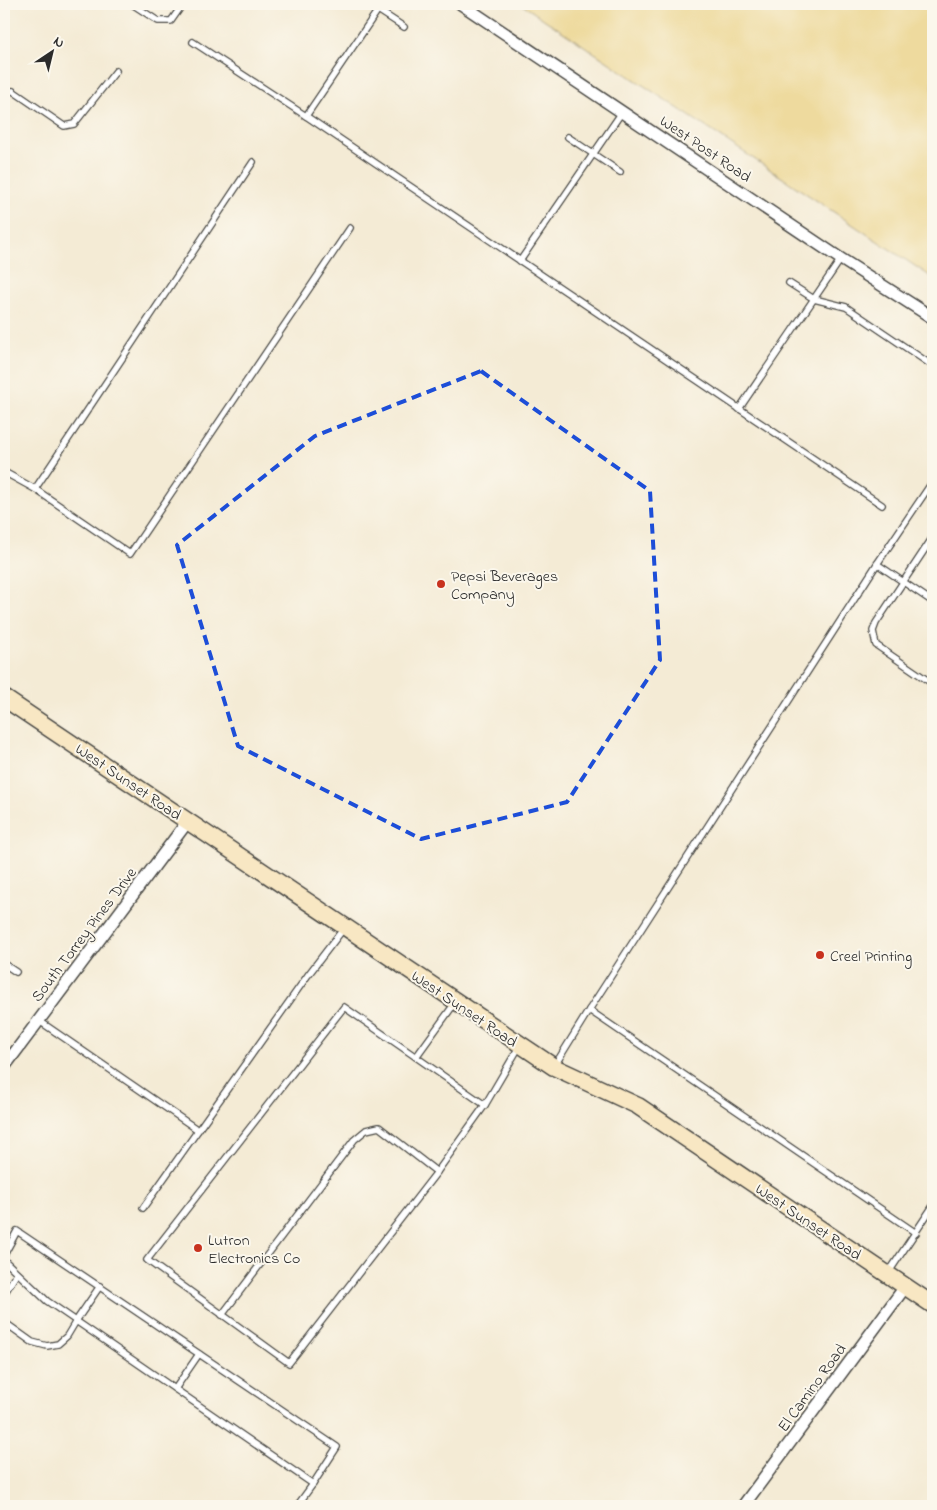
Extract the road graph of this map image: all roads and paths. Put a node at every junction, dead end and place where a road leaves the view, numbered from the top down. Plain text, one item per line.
1 (132, 4) edge
2 (183, 4) edge
3 (382, 4) edge
4 (461, 4) edge
5 (378, 10) junction
6 (404, 27) dead end
7 (193, 42) dead end
8 (116, 71) dead end
9 (13, 90) dead end
10 (622, 112) junction
11 (306, 116) junction
12 (568, 137) dead end
13 (593, 154) junction
14 (253, 162) dead end
15 (620, 172) dead end
16 (350, 228) dead end
17 (841, 258) junction
18 (520, 261) junction
19 (789, 283) dead end
20 (814, 299) junction
21 (933, 318) edge
22 (933, 366) edge
23 (740, 409) junction
24 (4, 472) edge
25 (933, 481) edge
26 (35, 489) junction
27 (882, 505) dead end
28 (933, 538) edge
29 (877, 564) junction
30 (903, 582) junction
31 (933, 602) edge
32 (933, 684) edge
33 (4, 698) edge
34 (188, 821) junction
35 (345, 927) junction
36 (4, 964) edge
37 (16, 972) dead end
38 (456, 1002) junction
39 (589, 1010) junction
40 (38, 1020) junction
41 (520, 1045) junction
42 (416, 1057) junction
43 (4, 1067) edge
44 (554, 1067) junction
45 (485, 1105) junction
46 (198, 1130) junction
47 (437, 1172) junction
48 (933, 1206) edge
49 (143, 1208) dead end
50 (916, 1233) junction
51 (4, 1255) edge
52 (4, 1260) edge
53 (17, 1273) junction
54 (888, 1274) junction
55 (100, 1286) junction
56 (905, 1286) junction
57 (4, 1294) edge
58 (933, 1305) edge
59 (222, 1315) junction
60 (76, 1321) junction
61 (4, 1322) edge
62 (199, 1354) junction
63 (175, 1389) junction
64 (313, 1484) junction
65 (297, 1506) edge
66 (743, 1506) edge

1 - 2 lane
3 - 5 lane
4 - 10 street, West Post Road
5 - 6 lane
5 - 11 lane
7 - 11 lane
8 - 9 lane
10 - 13 lane
10 - 17 street, West Post Road
11 - 18 lane
12 - 13 lane
13 - 15 lane
13 - 18 lane
14 - 26 lane
16 - 26 lane
17 - 20 lane
17 - 21 street, West Post Road
18 - 23 lane
19 - 20 lane
20 - 22 lane
20 - 23 lane
23 - 27 lane
24 - 26 lane
25 - 29 lane
28 - 30 lane
29 - 30 lane
29 - 39 lane
30 - 31 lane
30 - 32 lane
33 - 34 main road, West Sunset Road
34 - 35 main road, West Sunset Road
34 - 40 street, South Torrey Pines Drive
35 - 38 main road, West Sunset Road
35 - 46 lane
36 - 37 lane
38 - 41 main road, West Sunset Road
38 - 42 lane
39 - 44 lane
39 - 50 lane
40 - 43 street, South Torrey Pines Drive
40 - 46 lane
41 - 44 main road, West Sunset Road
41 - 45 lane
42 - 45 lane
42 - 59 lane
44 - 54 main road, West Sunset Road
45 - 47 lane
46 - 49 lane
47 - 59 lane
47 - 59 lane
48 - 50 lane
50 - 54 lane
51 - 55 lane
52 - 53 lane
53 - 57 lane
53 - 60 lane
54 - 56 main road, West Sunset Road
55 - 60 lane
55 - 62 lane
56 - 58 main road, West Sunset Road
56 - 66 street, El Camino Road
60 - 61 lane
60 - 63 lane
62 - 63 lane
62 - 64 lane
63 - 64 lane
64 - 65 lane

